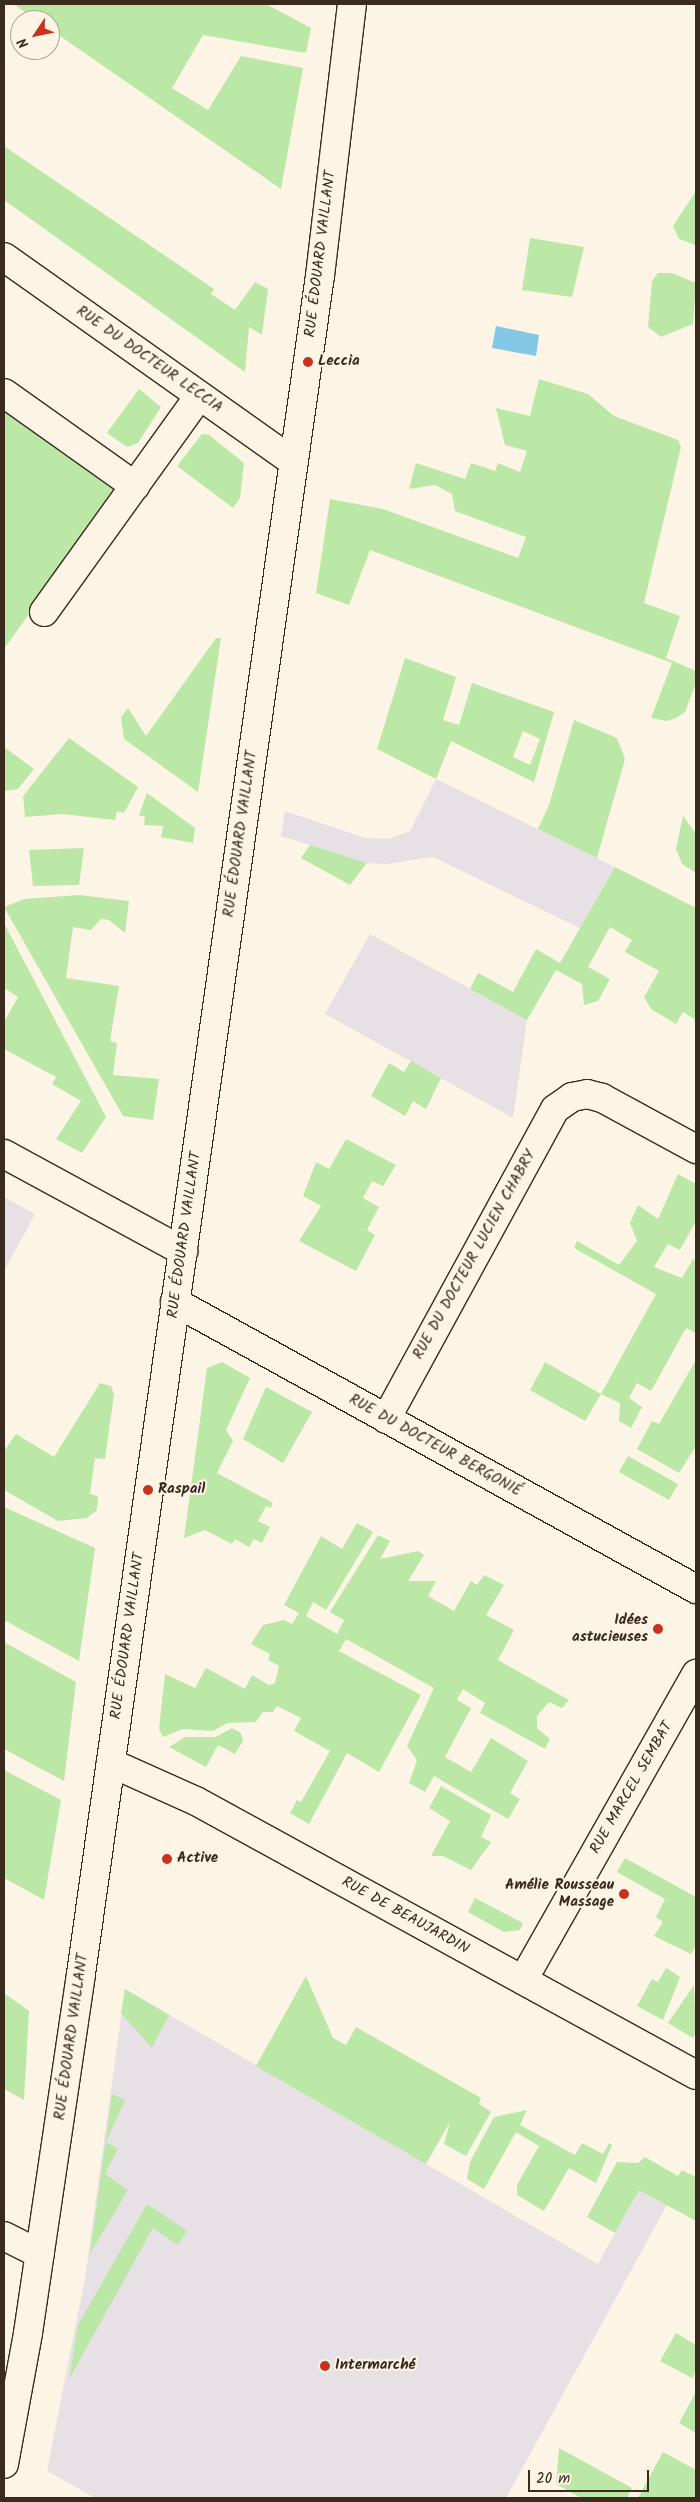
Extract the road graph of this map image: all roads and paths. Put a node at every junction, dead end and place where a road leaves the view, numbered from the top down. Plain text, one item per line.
1 (352, 4) edge
2 (4, 257) edge
3 (4, 392) edge
4 (199, 396) junction
5 (294, 462) junction
6 (135, 486) junction
7 (44, 612) dead end
8 (696, 1149) edge
9 (4, 1154) edge
10 (183, 1251) junction
11 (175, 1302) junction
12 (386, 1419) junction
13 (696, 1590) edge
14 (696, 1674) edge
15 (111, 1763) junction
16 (523, 1980) junction
17 (696, 2075) edge
18 (4, 2236) edge
19 (40, 2254) junction
20 (4, 2464) edge

1 - 5 street, RUE ÉDOUARD VAILLANT
2 - 4 street, RUE DU DOCTEUR LECCIA
3 - 6 street
4 - 5 street, RUE DU DOCTEUR LECCIA
4 - 6 street
5 - 10 street, RUE ÉDOUARD VAILLANT
6 - 7 street
8 - 12 street, RUE DU DOCTEUR LUCIEN CHABRY
9 - 10 street
10 - 11 street, RUE ÉDOUARD VAILLANT
11 - 12 street, RUE DU DOCTEUR BERGONIÉ
11 - 15 street, RUE ÉDOUARD VAILLANT
12 - 13 street, RUE DU DOCTEUR BERGONIÉ
14 - 16 street, RUE MARCEL SEMBAT
15 - 16 street, RUE DE BEAUJARDIN
15 - 19 street, RUE ÉDOUARD VAILLANT
16 - 17 street, RUE DE BEAUJARDIN
18 - 19 street
19 - 20 street, RUE ÉDOUARD VAILLANT

